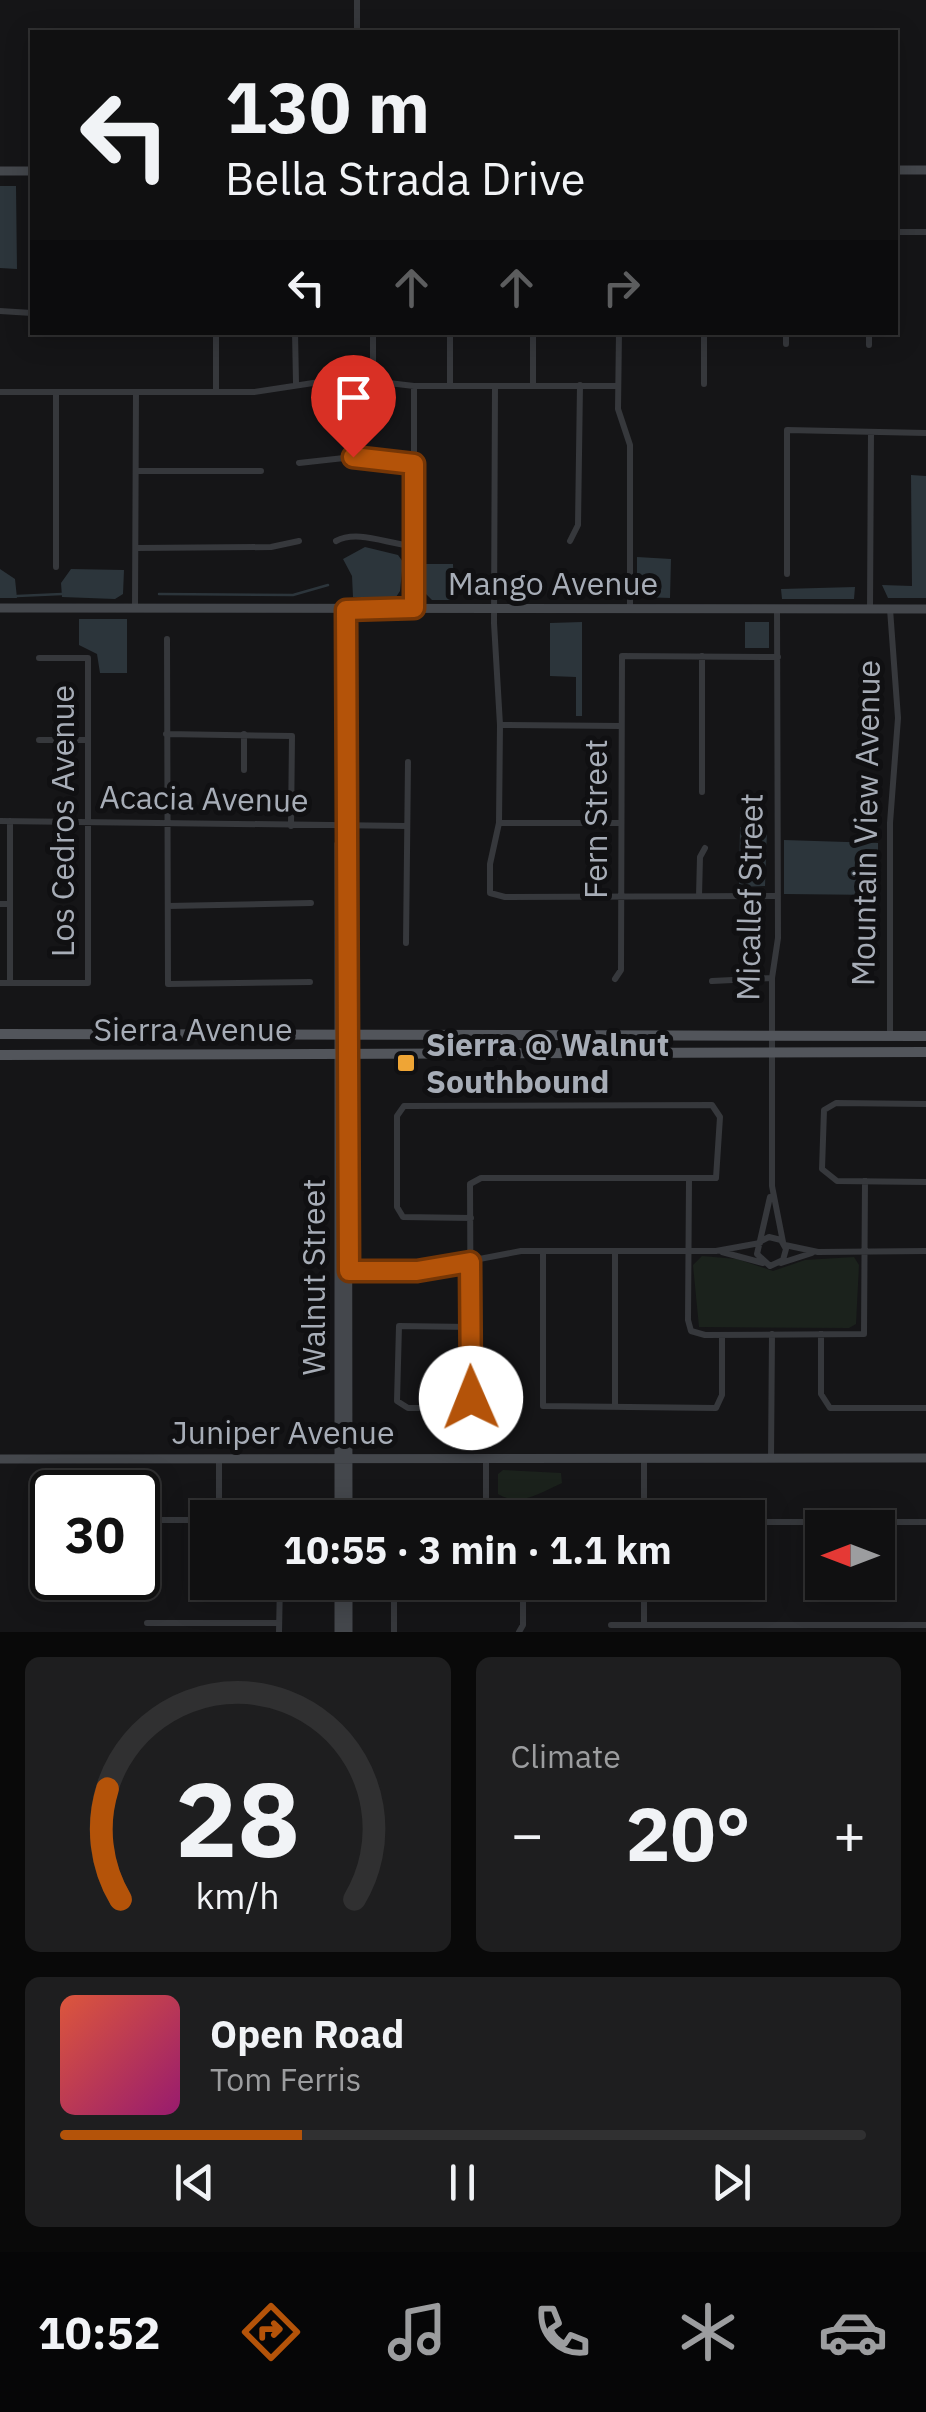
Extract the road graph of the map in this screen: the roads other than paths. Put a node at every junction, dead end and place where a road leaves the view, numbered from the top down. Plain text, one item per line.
1 (357, 0) edge
2 (357, 30) edge
3 (898, 170) edge
4 (926, 170) edge
5 (0, 171) edge
6 (30, 171) edge
7 (898, 232) edge
8 (926, 232) edge
9 (0, 311) edge
10 (30, 313) edge
11 (216, 335) edge
12 (295, 335) edge
13 (374, 335) edge
14 (450, 335) edge
15 (534, 335) edge
16 (619, 335) edge
17 (704, 335) edge
18 (786, 335) edge
19 (870, 335) edge
20 (786, 344) dead end
21 (870, 345) dead end
22 (374, 379) junction
23 (296, 383) junction
24 (534, 383) junction
25 (704, 384) dead end
26 (450, 385) junction
27 (580, 385) junction
28 (414, 386) junction
29 (495, 386) junction
30 (618, 386) junction
31 (216, 391) junction
32 (0, 392) edge
33 (56, 392) junction
34 (136, 392) junction
35 (870, 432) junction
36 (926, 433) edge
37 (299, 463) dead end
38 (414, 464) junction
39 (136, 471) junction
40 (261, 471) dead end
41 (299, 541) dead end
42 (570, 541) dead end
43 (336, 542) dead end
44 (414, 546) junction
45 (136, 548) junction
46 (56, 566) dead end
47 (787, 574) dead end
48 (0, 608) edge
49 (136, 608) junction
50 (414, 608) junction
51 (494, 609) junction
52 (777, 609) junction
53 (870, 609) junction
54 (890, 609) junction
55 (926, 609) edge
56 (346, 610) junction
57 (630, 610) junction
58 (167, 639) dead end
59 (702, 656) junction
60 (778, 657) junction
61 (40, 658) dead end
62 (500, 725) junction
63 (621, 726) junction
64 (166, 734) junction
65 (244, 734) junction
66 (39, 740) dead end
67 (88, 740) junction
68 (408, 762) dead end
69 (244, 770) dead end
70 (702, 792) dead end
71 (0, 821) edge
72 (10, 821) junction
73 (88, 822) junction
74 (499, 823) junction
75 (621, 823) junction
76 (165, 824) junction
77 (291, 826) junction
78 (344, 826) junction
79 (407, 826) junction
80 (705, 848) dead end
81 (621, 895) junction
82 (699, 896) junction
83 (778, 896) junction
84 (0, 904) edge
85 (10, 904) junction
86 (311, 904) dead end
87 (168, 906) junction
88 (406, 943) dead end
89 (772, 978) junction
90 (615, 979) dead end
91 (712, 980) dead end
92 (0, 982) edge
93 (310, 982) dead end
94 (10, 983) junction
95 (0, 1034) edge
96 (926, 1036) edge
97 (344, 1037) junction
98 (890, 1037) junction
99 (772, 1038) junction
100 (926, 1052) edge
101 (344, 1054) junction
102 (0, 1055) edge
103 (772, 1055) junction
104 (926, 1104) edge
105 (689, 1181) junction
106 (865, 1181) junction
107 (926, 1182) edge
108 (772, 1186) junction
109 (471, 1218) junction
110 (760, 1242) junction
111 (784, 1244) junction
112 (542, 1251) junction
113 (615, 1251) junction
114 (716, 1251) junction
115 (688, 1252) junction
116 (818, 1252) junction
117 (865, 1252) junction
118 (926, 1252) edge
119 (470, 1262) junction
120 (765, 1264) junction
121 (779, 1264) junction
122 (349, 1271) junction
123 (470, 1327) junction
124 (772, 1334) junction
125 (821, 1334) junction
126 (722, 1335) junction
127 (615, 1407) junction
128 (926, 1408) edge
129 (219, 1458) junction
130 (343, 1458) junction
131 (486, 1458) junction
132 (771, 1458) junction
133 (926, 1458) edge
134 (0, 1459) edge
135 (644, 1459) junction
136 (219, 1500) edge
137 (340, 1500) edge
138 (346, 1500) edge
139 (486, 1500) edge
140 (644, 1500) edge
141 (160, 1520) edge
142 (190, 1520) edge
143 (765, 1522) edge
144 (926, 1522) edge
145 (280, 1600) edge
146 (339, 1600) edge
147 (348, 1600) edge
148 (394, 1600) edge
149 (522, 1600) edge
150 (644, 1600) edge
151 (146, 1623) dead end
152 (612, 1625) dead end
153 (644, 1625) junction
154 (926, 1626) edge
155 (280, 1627) edge
156 (742, 1628) edge
157 (520, 1631) edge
158 (339, 1632) edge
159 (348, 1632) edge
160 (394, 1632) edge

1 - 2 street
3 - 4 street
5 - 6 street
7 - 8 street
9 - 10 street
11 - 31 street
12 - 23 street
13 - 22 street
14 - 26 street
15 - 24 street
16 - 30 street
17 - 25 street
18 - 20 street
19 - 21 street
22 - 23 street
22 - 28 street
23 - 31 street
24 - 27 street
24 - 29 street
26 - 28 street
26 - 29 street
27 - 30 street
27 - 42 street
28 - 38 street
29 - 51 street
30 - 57 street
31 - 34 street
32 - 33 street
33 - 34 street
33 - 46 street
34 - 39 street
35 - 36 street
35 - 47 street
35 - 53 street
37 - 38 street
38 - 44 street
39 - 40 street
39 - 45 street
41 - 45 street
43 - 44 street
44 - 50 street
45 - 49 street
48 - 49 street, Mango Avenue
49 - 56 street, Mango Avenue
50 - 51 street, Mango Avenue
50 - 56 street, Mango Avenue
51 - 57 street, Mango Avenue
51 - 62 street
52 - 53 street, Mango Avenue
52 - 57 street, Mango Avenue
52 - 60 street, Micallef Street
53 - 54 street, Mango Avenue
54 - 55 street, Mango Avenue
54 - 98 street, Mountain View Avenue
56 - 78 street, Walnut Street
58 - 64 street
59 - 60 street
59 - 63 street, Fern Street
59 - 70 street
60 - 83 street, Micallef Street
61 - 67 street, Los Cedros Avenue
62 - 63 street
62 - 74 street
63 - 75 street, Fern Street
64 - 65 street
64 - 76 street
65 - 69 street
65 - 77 street
66 - 67 street
67 - 73 street, Los Cedros Avenue
68 - 79 street
71 - 72 street, Acacia Avenue
72 - 73 street, Acacia Avenue
72 - 85 street
73 - 76 street, Acacia Avenue
73 - 94 street, Los Cedros Avenue
74 - 75 street
74 - 81 street
75 - 81 street, Fern Street
76 - 77 street, Acacia Avenue
76 - 87 street
77 - 78 street, Acacia Avenue
78 - 79 street, Acacia Avenue
78 - 97 street, Walnut Street
79 - 88 street
80 - 82 street
81 - 82 street
81 - 90 street, Fern Street
82 - 83 street
83 - 89 street, Micallef Street
84 - 85 street
85 - 94 street
86 - 87 street
87 - 93 street
89 - 91 street
89 - 99 street, Micallef Street
92 - 94 street
95 - 97 main road, Sierra Avenue
96 - 98 main road, Sierra Avenue
97 - 99 main road, Sierra Avenue
97 - 101 street, Walnut Street
98 - 99 main road, Sierra Avenue
99 - 103 street, Micallef Street
100 - 103 main road, Sierra Avenue
101 - 102 main road, Sierra Avenue
101 - 103 main road, Sierra Avenue
101 - 122 street, Walnut Street
101 - 130 street, Walnut Street
103 - 108 street, Micallef Street
104 - 106 street
105 - 109 street
105 - 109 street
105 - 115 street
106 - 107 street
106 - 117 street
108 - 110 street, Micallef Street
108 - 111 street, Micallef Street
109 - 119 street
110 - 111 street
110 - 114 street
110 - 120 street
111 - 116 street
111 - 121 street
112 - 113 street
112 - 119 street
112 - 127 street
113 - 115 street
113 - 127 street
114 - 115 street
114 - 120 street
115 - 126 street
116 - 117 street
116 - 121 street
117 - 118 street
117 - 125 street
119 - 122 street
119 - 123 street
120 - 121 street
122 - 130 street, Walnut Street
123 - 123 street
124 - 125 street
124 - 126 street
124 - 132 street
125 - 128 street
126 - 127 street
129 - 130 street, Juniper Avenue
129 - 134 street, Juniper Avenue
129 - 136 street
130 - 131 street, Juniper Avenue
130 - 137 street, Walnut Street
130 - 138 street, Walnut Street
131 - 135 street, Juniper Avenue
131 - 139 street
132 - 133 street, Juniper Avenue
132 - 135 street, Juniper Avenue
135 - 140 street
141 - 142 street
143 - 144 street
145 - 155 street
146 - 158 street
147 - 159 street
148 - 160 street
149 - 157 street
150 - 153 street
151 - 155 street
152 - 153 street
153 - 156 street
154 - 156 street

